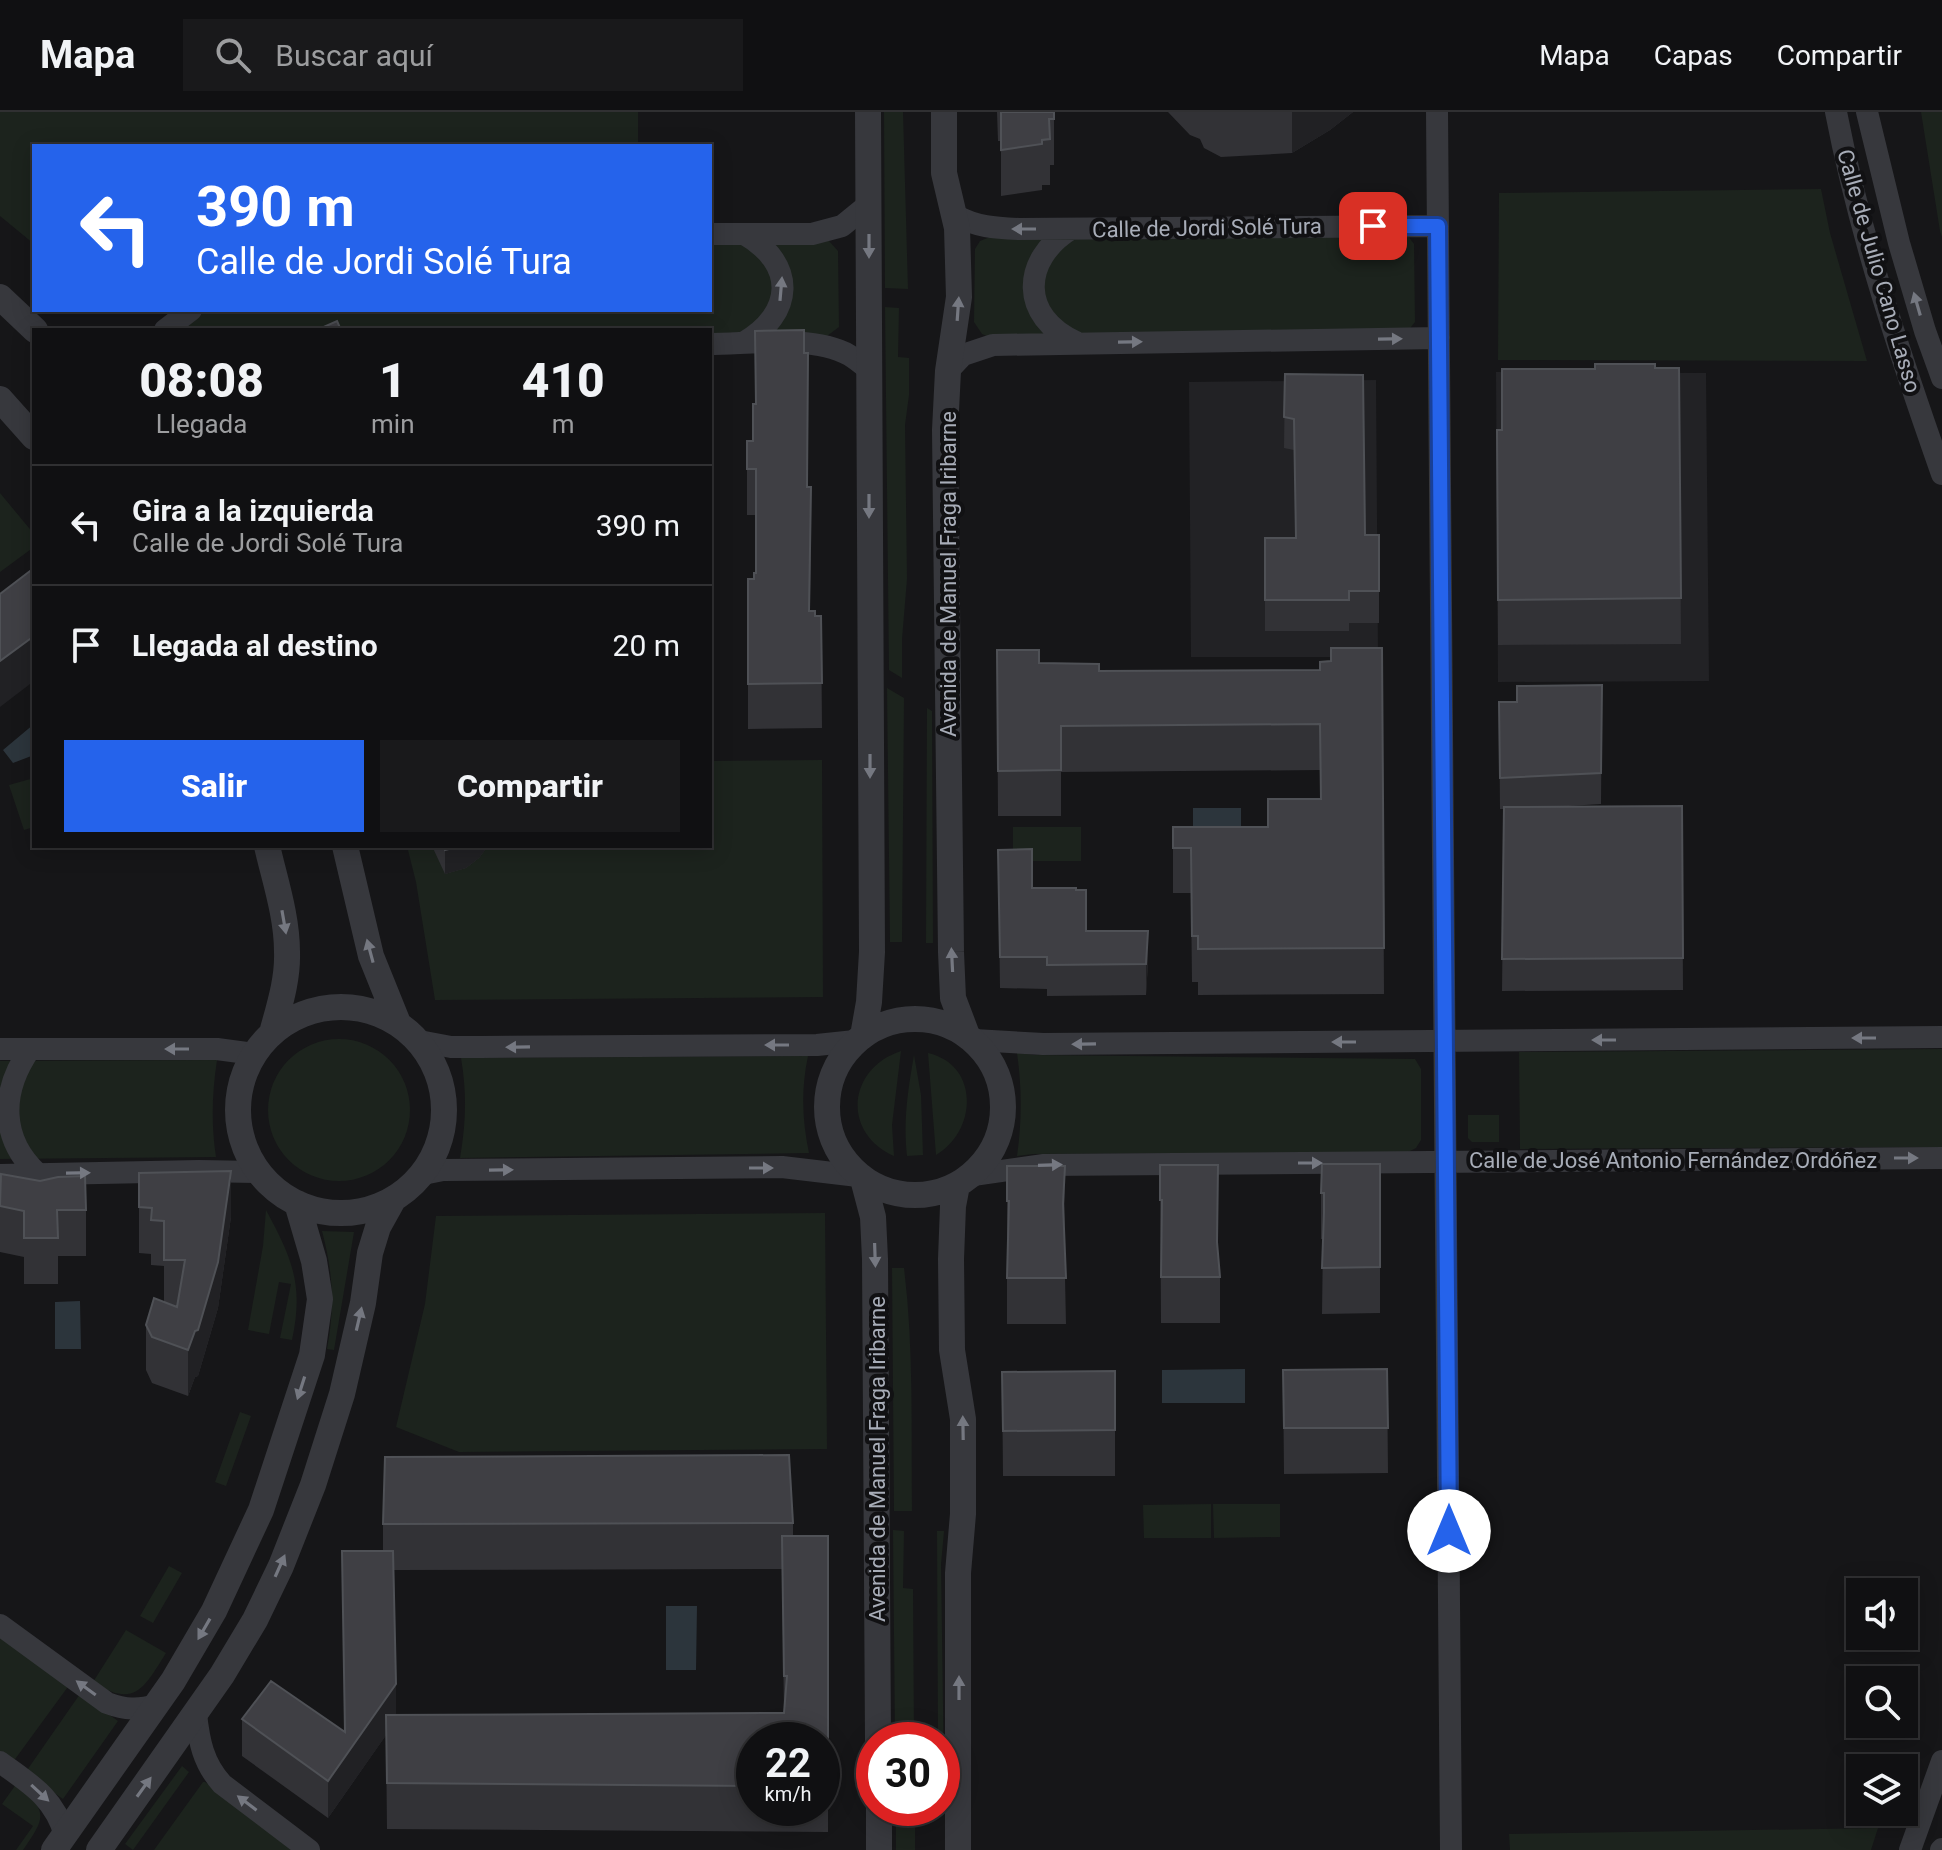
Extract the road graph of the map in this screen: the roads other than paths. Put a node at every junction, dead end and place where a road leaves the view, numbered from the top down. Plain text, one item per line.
1 (868, 112) edge
2 (944, 112) edge
3 (1437, 112) edge
4 (1836, 112) edge
5 (1867, 112) edge
6 (869, 204) junction
7 (955, 215) junction
8 (1438, 226) junction
9 (1071, 229) junction
10 (712, 234) edge
11 (744, 234) junction
12 (0, 297) edge
13 (188, 312) edge
14 (33, 328) edge
15 (168, 328) edge
16 (1439, 338) junction
17 (1077, 342) junction
18 (712, 344) edge
19 (741, 344) junction
20 (869, 370) junction
21 (948, 371) junction
22 (1942, 378) edge
23 (0, 399) edge
24 (32, 435) edge
25 (1942, 474) edge
26 (267, 848) edge
27 (345, 848) edge
28 (398, 1023) junction
29 (272, 1033) junction
30 (1942, 1037) edge
31 (970, 1038) junction
32 (859, 1039) junction
33 (419, 1041) junction
34 (1445, 1041) junction
35 (0, 1049) edge
36 (30, 1049) junction
37 (254, 1054) junction
38 (1942, 1158) edge
39 (1446, 1162) junction
40 (258, 1172) junction
41 (38, 1174) junction
42 (423, 1174) junction
43 (0, 1175) edge
44 (861, 1178) junction
45 (965, 1180) junction
46 (393, 1200) junction
47 (297, 1203) junction
48 (0, 1625) edge
49 (157, 1705) junction
50 (196, 1714) junction
51 (878, 1722) edge
52 (1942, 1761) edge
53 (0, 1762) edge
54 (878, 1826) edge
55 (59, 1843) edge
56 (963, 1846) edge
57 (877, 1848) edge
58 (99, 1850) edge
59 (309, 1850) edge
60 (1451, 1850) edge
61 (1910, 1850) edge

1 - 6 street
2 - 7 street, Avenida de Manuel Fraga Iribarne
3 - 8 street
4 - 25 street, Calle de Julio Cano Lasso
22 -> 5 street, Calle de Julio Cano Lasso
6 - 11 street
6 -> 20 street
9 -> 7 street, Calle de Jordi Solé Tura
21 -> 7 street, Avenida de Manuel Fraga Iribarne
8 - 9 street, Calle de Jordi Solé Tura
8 - 16 street
9 - 17 street, Calle de Jordi Solé Tura
10 - 11 street
19 -> 11 street
12 - 14 street
13 - 15 street
17 -> 16 street
16 - 34 street
17 - 21 street
18 - 19 street
19 - 20 street
20 -> 32 street
31 -> 21 street, Avenida de Manuel Fraga Iribarne
23 - 24 street
26 -> 29 street
28 -> 27 street
28 - 29 street
28 - 33 street
29 - 37 street
30 -> 34 street
31 - 32 street
34 -> 31 street
31 - 45 street
32 -> 33 street
32 - 44 street
33 - 42 street
34 - 39 street
35 - 36 street
37 -> 36 street
36 - 41 street
37 - 40 street
39 -> 38 street, Calle de José Antonio Fernández Ordóñez
45 -> 39 street, Calle de José Antonio Fernández Ordóñez
39 - 60 street
41 -> 40 street
40 - 47 street
41 - 43 street
42 -> 44 street
42 - 46 street
44 - 45 street
44 -> 51 street, Avenida de Manuel Fraga Iribarne
56 -> 45 street
46 - 47 street
50 -> 46 street
47 -> 49 street
49 -> 48 street
49 - 55 street
58 -> 50 street
59 -> 50 street
52 - 61 street
53 -> 55 street
54 - 57 street

